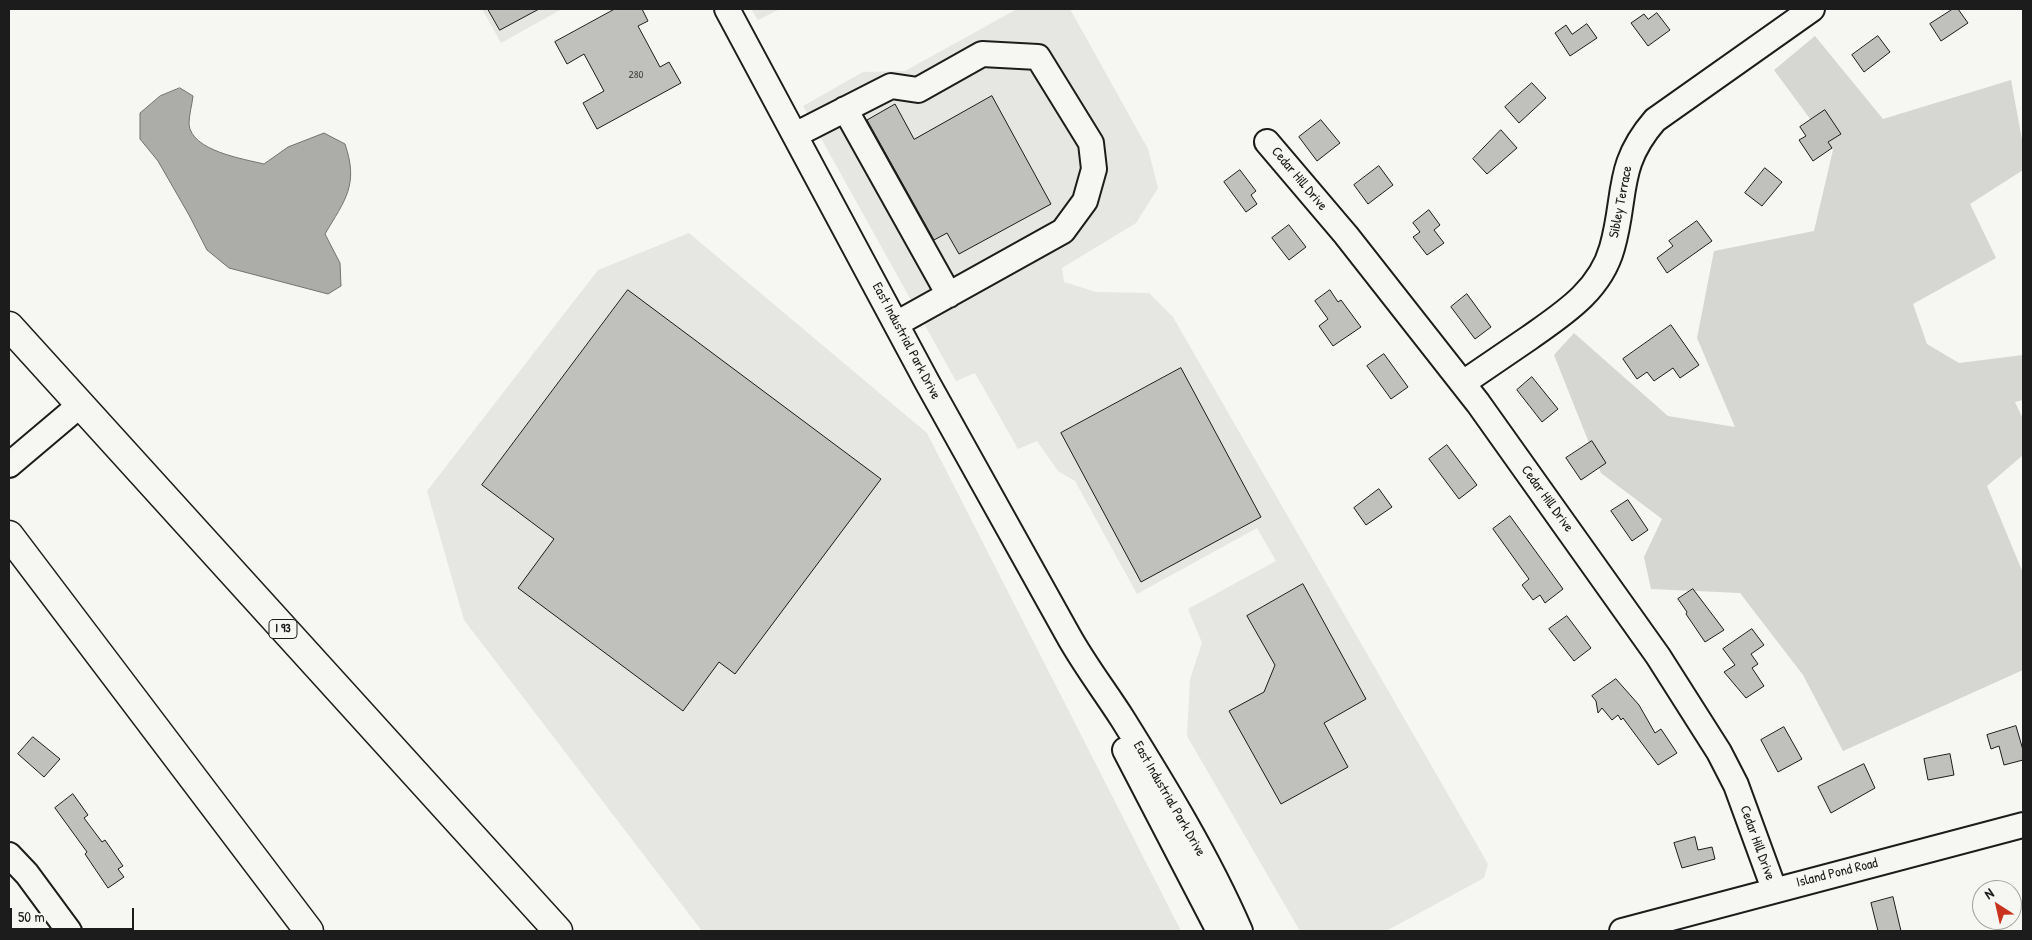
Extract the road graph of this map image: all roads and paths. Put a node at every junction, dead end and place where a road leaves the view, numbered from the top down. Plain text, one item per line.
1 (727, 9) edge
2 (1812, 9) edge
3 (845, 109) junction
4 (795, 135) junction
5 (1267, 142) dead end
6 (949, 295) junction
7 (896, 324) junction
8 (9, 326) edge
9 (1463, 384) junction
10 (80, 405) junction
11 (9, 465) edge
12 (9, 535) edge
13 (1089, 672) junction
14 (2023, 825) edge
15 (9, 855) edge
16 (1774, 889) junction
17 (68, 931) edge
18 (309, 931) edge
19 (558, 931) edge
20 (1219, 931) edge
21 (1240, 931) edge
22 (1622, 931) edge

1 - 4 street, East Industrial Park Drive
2 - 9 street, Sibley Terrace
3 - 4 street
3 - 6 street
3 - 6 street
4 - 7 street, East Industrial Park Drive
5 - 9 street, Cedar Hill Drive
6 - 7 street
7 - 13 street, East Industrial Park Drive
8 - 10 highway, I 93
9 - 16 street, Cedar Hill Drive
10 - 11 street
10 - 19 highway, I 93
12 - 18 highway
13 - 20 street, East Industrial Park Drive
13 - 21 street, East Industrial Park Drive
14 - 16 street, Island Pond Road
15 - 17 street
16 - 22 street, Island Pond Road

